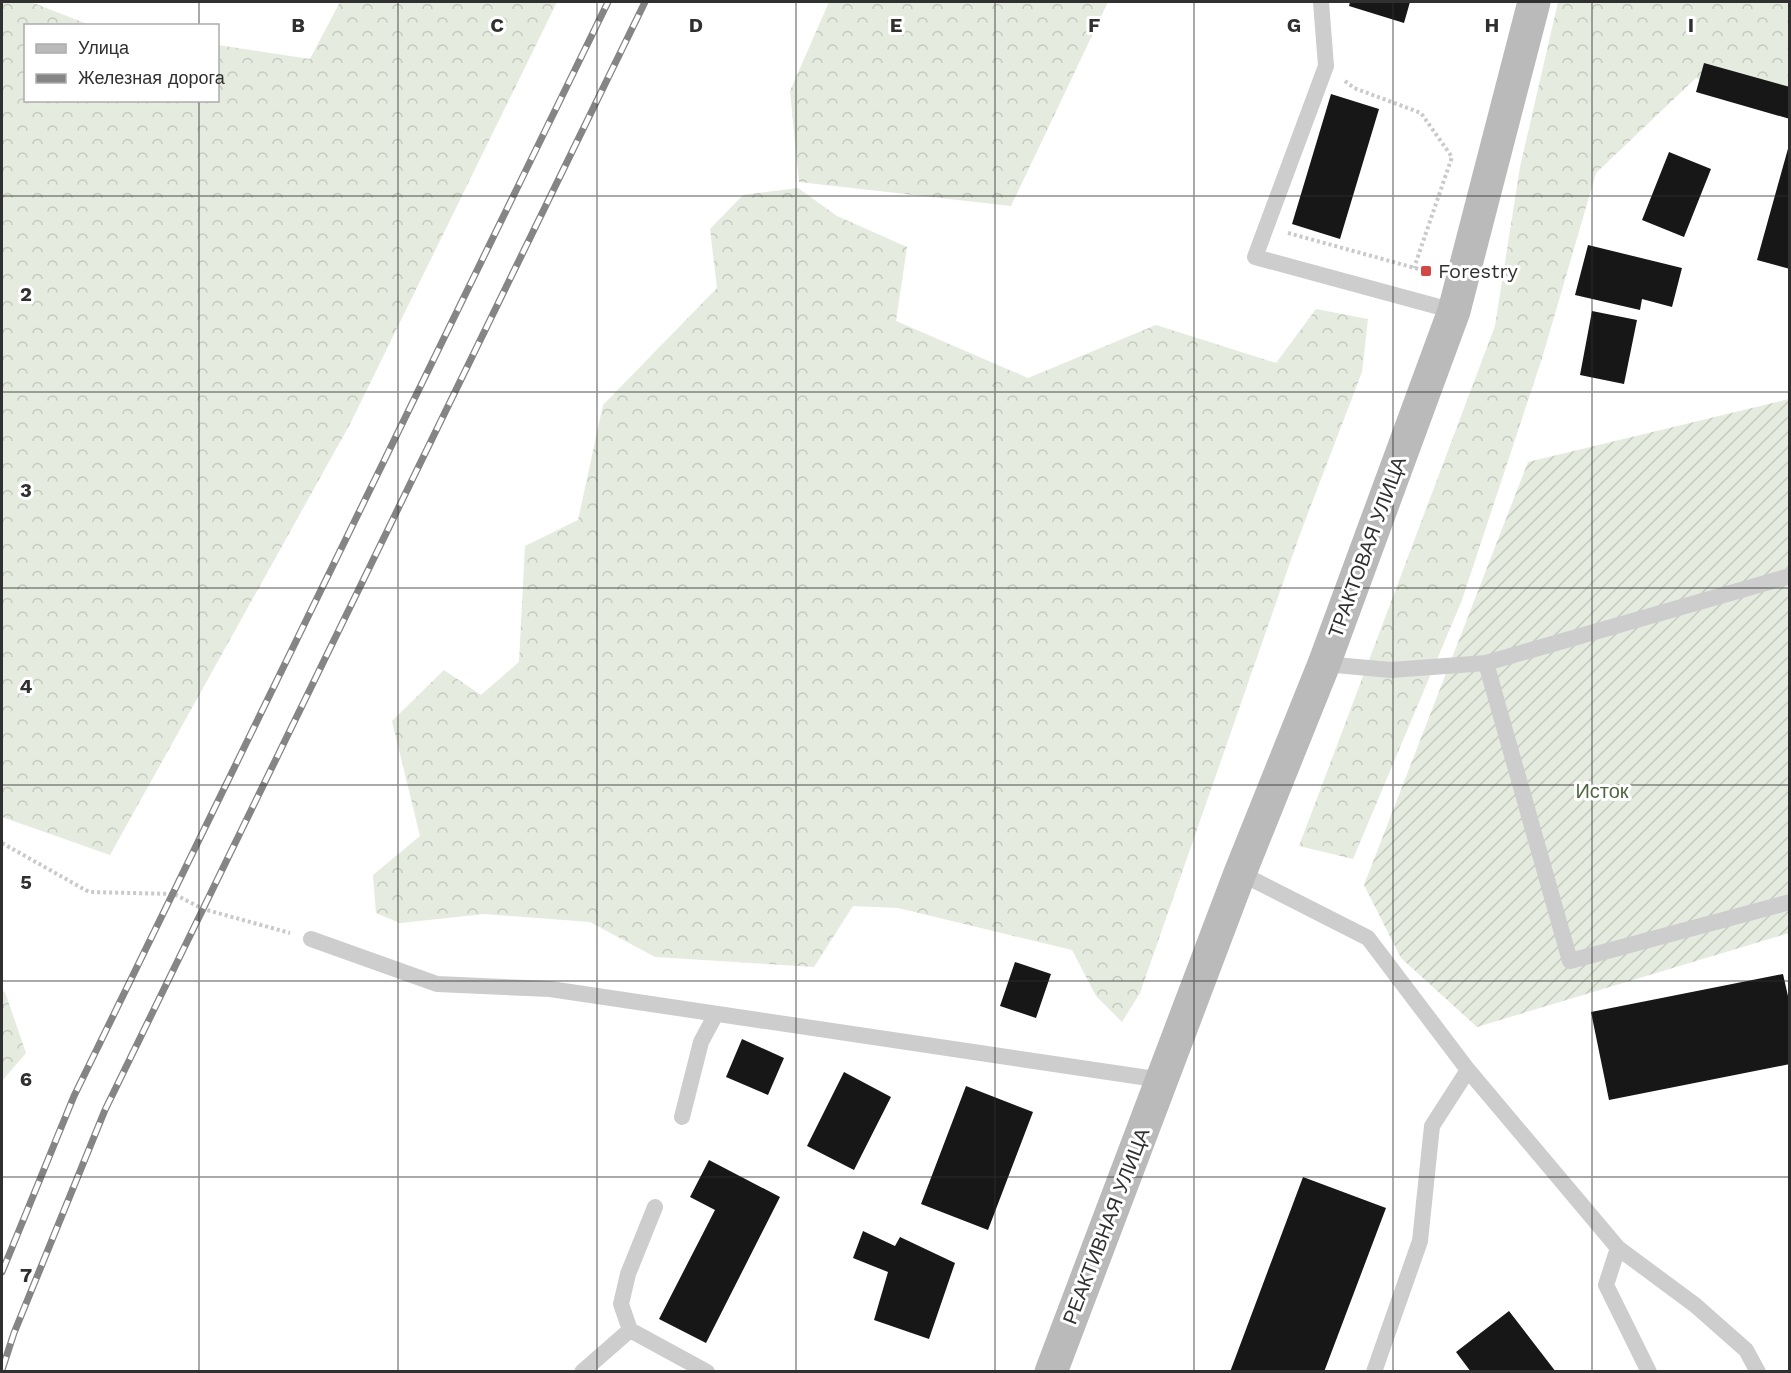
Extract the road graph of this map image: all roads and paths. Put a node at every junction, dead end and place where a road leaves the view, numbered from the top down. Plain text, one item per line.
1 (1321, 2) edge
2 (1534, 2) edge
3 (1326, 66) junction
4 (1266, 226) junction
5 (1414, 268) junction
6 (1426, 271) dead end
7 (1454, 311) junction
8 (1790, 576) edge
9 (1486, 663) junction
10 (1324, 664) junction
11 (2, 843) edge
12 (1240, 873) junction
13 (1790, 902) edge
14 (311, 939) joint
15 (716, 1014) junction
16 (1468, 1070) junction
17 (1162, 1080) junction
18 (682, 1118) dead end
19 (656, 1207) dead end
20 (1618, 1248) junction
21 (630, 1330) junction
22 (582, 1371) edge
23 (707, 1371) edge
24 (1051, 1371) edge
25 (1374, 1371) edge
26 (1649, 1371) edge
27 (1758, 1371) edge

1 - 3 lane
2 - 7 main road, ТРАКТОВАЯ УЛИЦА
3 - 4 lane
3 - 5 path
4 - 5 path
4 - 7 lane
5 - 6 path
7 - 10 main road, ТРАКТОВАЯ УЛИЦА
8 - 9 lane
9 - 10 lane
9 - 13 lane
10 - 12 main road, ТРАКТОВАЯ УЛИЦА
11 - 14 path
12 - 16 lane
12 - 17 main road, ТРАКТОВАЯ УЛИЦА
14 - 15 lane
15 - 17 lane
15 - 18 lane
16 - 20 lane
16 - 25 lane
17 - 24 main road, РЕАКТИВНАЯ УЛИЦА
19 - 21 lane
20 - 26 lane
20 - 27 lane
21 - 22 lane
21 - 23 lane

